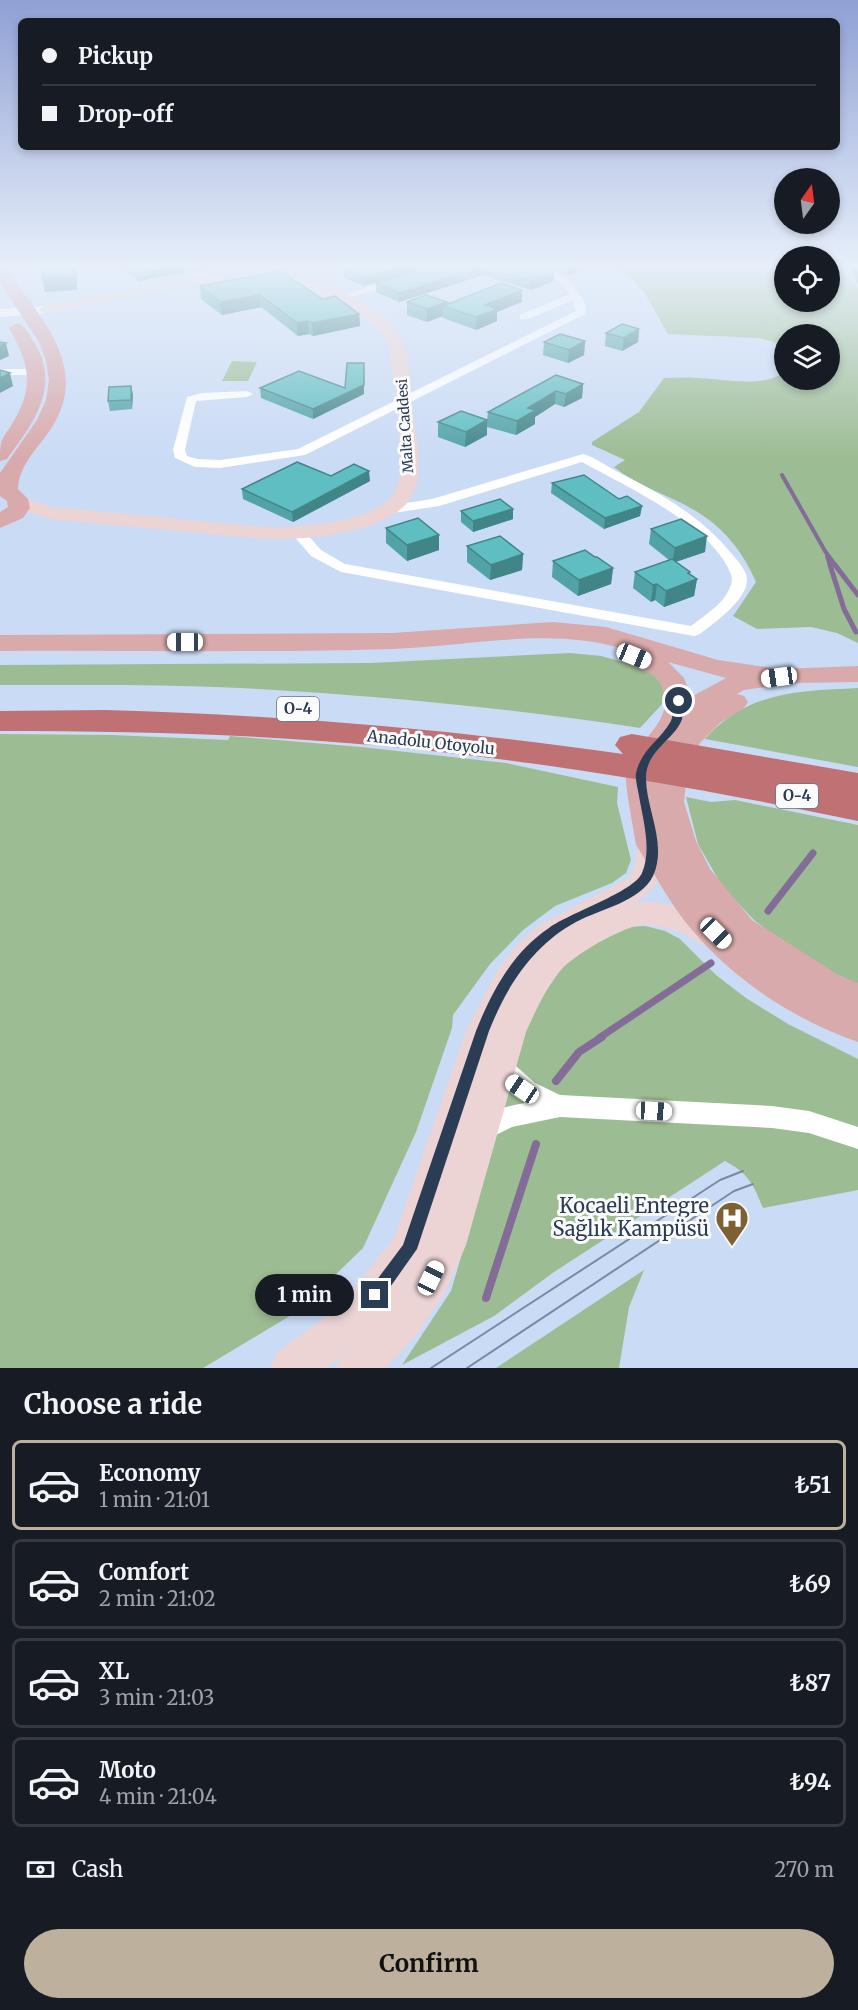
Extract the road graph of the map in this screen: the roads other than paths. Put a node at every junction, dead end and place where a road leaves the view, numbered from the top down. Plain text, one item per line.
1 (18, 331) edge
2 (44, 331) edge
3 (389, 331) edge
4 (545, 331) edge
5 (0, 372) edge
6 (39, 372) junction
7 (247, 394) dead end
8 (404, 401) junction
9 (0, 454) edge
10 (8, 506) edge
11 (387, 510) junction
12 (299, 534) junction
13 (0, 643) edge
14 (0, 656) edge
15 (858, 674) edge
16 (779, 677) junction
17 (0, 701) edge
18 (677, 720) junction
19 (0, 721) edge
20 (592, 749) junction
21 (736, 773) junction
22 (858, 785) edge
23 (858, 809) edge
24 (652, 845) junction
25 (730, 946) junction
26 (858, 999) edge
27 (858, 1026) edge
28 (500, 1066) junction
29 (560, 1106) junction
30 (481, 1131) junction
31 (858, 1138) edge
32 (291, 1368) edge
33 (357, 1368) edge

1 - 6 main road
2 - 10 main road
3 - 8 main road, Malta Caddesi
4 - 8 street
5 - 6 street
6 - 9 main road
7 - 8 street
8 - 11 main road, Malta Caddesi
10 - 12 main road, Malta Caddesi
11 - 12 main road, Malta Caddesi
11 - 12 street
13 - 16 main road
14 - 18 main road
15 - 16 main road
15 - 26 main road
16 - 18 main road
17 - 20 highway, Anadolu Otoyolu / O-4
18 - 24 main road
19 - 20 highway, Anadolu Otoyolu / O-4
20 - 21 highway, Anadolu Otoyolu / O-4
21 - 22 highway, Anadolu Otoyolu / O-4
21 - 23 highway, Anadolu Otoyolu / O-4
24 - 25 main road
24 - 32 main road
25 - 27 main road
25 - 28 main road
28 - 29 street
28 - 30 main road
29 - 30 street
29 - 31 street
30 - 33 main road

